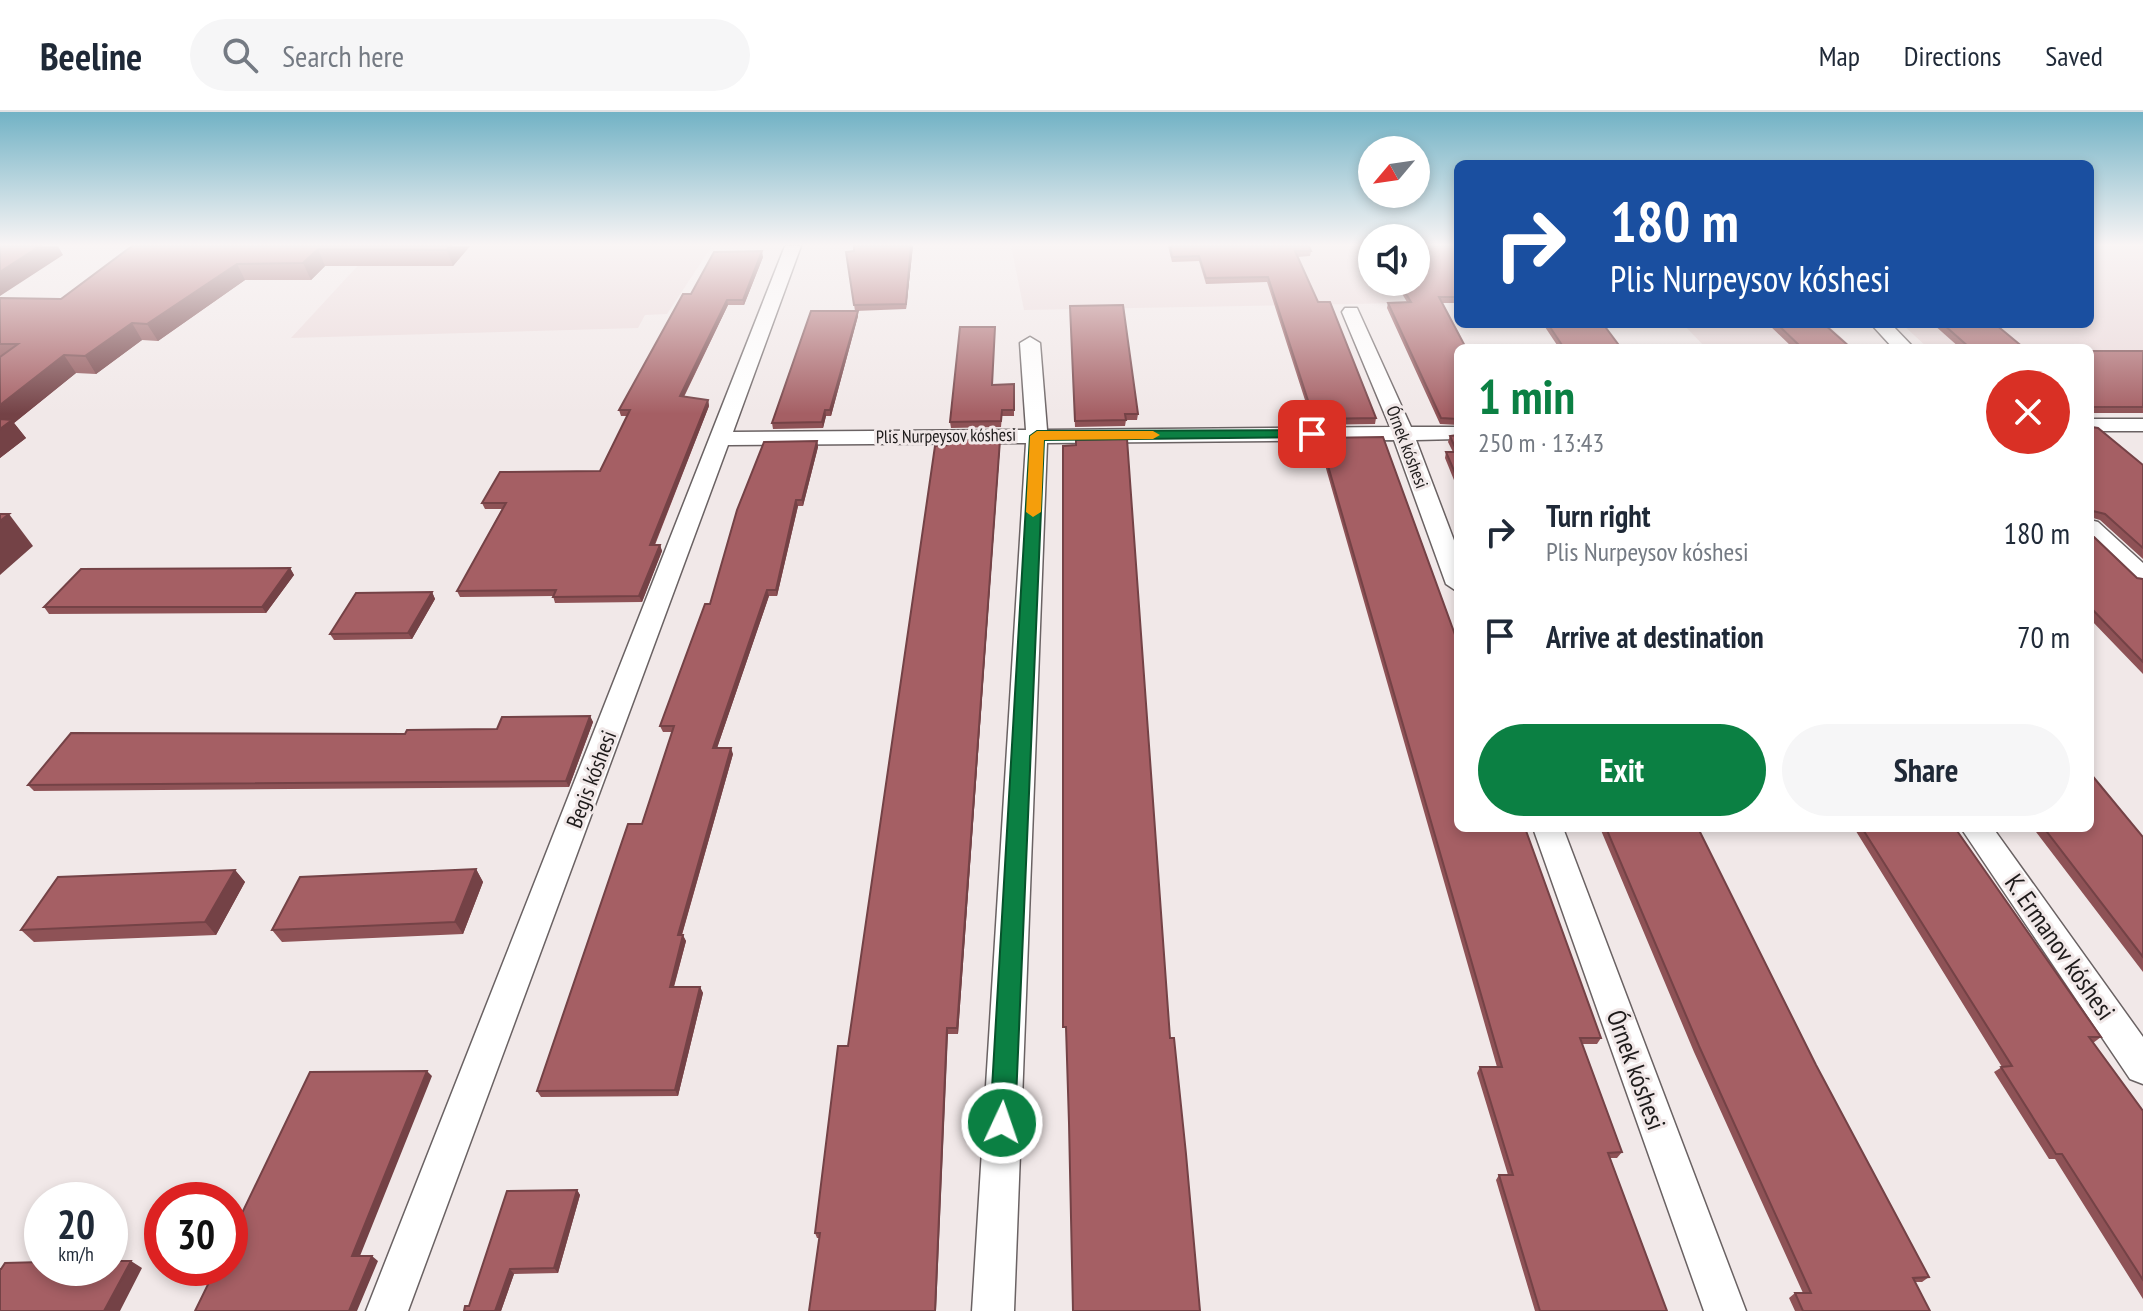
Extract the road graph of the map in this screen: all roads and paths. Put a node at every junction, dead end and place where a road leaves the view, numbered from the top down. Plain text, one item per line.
1 (772, 302) edge
2 (1351, 312) dead end
3 (1884, 328) edge
4 (1030, 343) dead end
5 (1900, 344) edge
6 (2094, 425) edge
7 (2143, 425) edge
8 (1454, 433) edge
9 (1403, 434) junction
10 (1037, 436) junction
11 (721, 439) junction
12 (2094, 531) edge
13 (1454, 573) edge
14 (2143, 577) edge
15 (1549, 832) edge
16 (1979, 832) edge
17 (2143, 1067) edge
18 (387, 1311) edge
19 (993, 1311) edge
20 (1725, 1311) edge

1 - 11 street, Begis kóshesi
2 - 9 street, Órnek kóshesi
3 - 5 street
4 - 10 street
6 - 7 street
8 - 9 street, Plis Nurpeysov kóshesi
9 - 10 street, Plis Nurpeysov kóshesi
9 - 13 street, Órnek kóshesi
10 - 11 street, Plis Nurpeysov kóshesi
10 - 19 street
11 - 18 street, Begis kóshesi
12 - 14 street
15 - 20 street, Órnek kóshesi
16 - 17 street, K. Ermanov kóshesi

